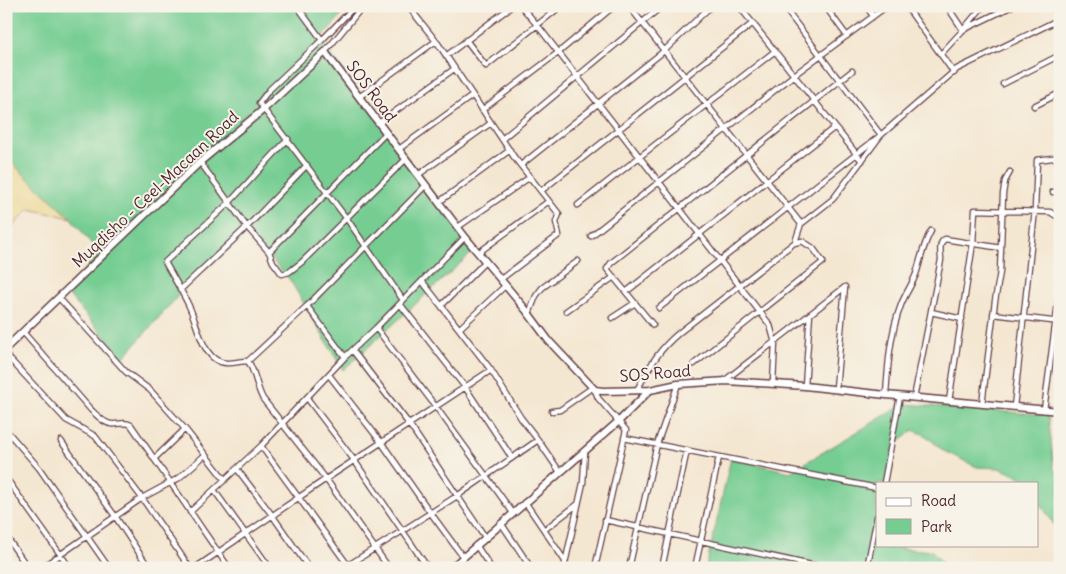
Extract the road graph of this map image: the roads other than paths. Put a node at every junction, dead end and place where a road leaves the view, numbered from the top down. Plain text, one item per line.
1 (297, 6) edge
2 (355, 6) edge
3 (363, 6) edge
4 (409, 6) edge
5 (512, 6) edge
6 (521, 6) edge
7 (561, 6) edge
8 (614, 6) edge
9 (629, 6) edge
10 (662, 6) edge
11 (711, 6) edge
12 (739, 6) edge
13 (783, 6) edge
14 (825, 6) edge
15 (866, 6) edge
16 (887, 6) edge
17 (906, 6) edge
18 (947, 6) edge
19 (983, 6) edge
20 (1012, 6) edge
21 (1053, 6) edge
22 (873, 16) junction
23 (1059, 20) edge
24 (642, 23) junction
25 (752, 23) junction
26 (538, 26) junction
27 (963, 30) junction
28 (847, 36) junction
29 (322, 40) junction
30 (466, 40) junction
31 (436, 41) junction
32 (664, 51) junction
33 (775, 51) junction
34 (325, 52) junction
35 (559, 52) junction
36 (941, 54) junction
37 (820, 55) junction
38 (1060, 55) edge
39 (446, 56) junction
40 (454, 69) junction
41 (852, 71) dead end
42 (954, 72) junction
43 (794, 75) junction
44 (578, 77) junction
45 (685, 77) junction
46 (839, 81) junction
47 (1003, 84) dead end
48 (1060, 93) edge
49 (472, 96) junction
50 (359, 97) junction
51 (814, 101) junction
52 (599, 104) junction
53 (1034, 106) dead end
54 (264, 109) junction
55 (482, 110) junction
56 (379, 123) junction
57 (490, 123) junction
58 (835, 127) junction
59 (619, 130) junction
60 (727, 130) junction
61 (386, 133) junction
62 (881, 135) junction
63 (288, 139) junction
64 (502, 139) junction
65 (399, 149) junction
66 (510, 150) junction
67 (856, 154) junction
68 (746, 155) junction
69 (1060, 157) edge
70 (406, 159) junction
71 (862, 161) junction
72 (200, 162) junction
73 (307, 165) junction
74 (521, 165) junction
75 (1010, 172) dead end
76 (418, 175) junction
77 (530, 177) junction
78 (767, 180) junction
79 (660, 182) junction
80 (426, 185) junction
81 (541, 191) junction
82 (1060, 191) edge
83 (1053, 192) dead end
84 (327, 193) junction
85 (549, 201) junction
86 (439, 202) junction
87 (229, 203) junction
88 (578, 205) dead end
89 (787, 207) junction
90 (680, 208) junction
91 (1002, 210) junction
92 (1035, 210) junction
93 (1060, 218) edge
94 (346, 219) junction
95 (801, 224) junction
96 (247, 227) junction
97 (458, 228) junction
98 (931, 231) dead end
99 (700, 234) junction
100 (591, 236) dead end
101 (465, 237) junction
102 (794, 243) junction
103 (973, 244) junction
104 (365, 246) junction
105 (1001, 248) junction
106 (269, 252) junction
107 (478, 253) junction
108 (720, 260) junction
109 (486, 261) junction
110 (578, 261) dead end
111 (614, 277) junction
112 (501, 279) junction
113 (422, 281) junction
114 (506, 285) junction
115 (740, 285) junction
116 (1060, 288) edge
117 (180, 290) junction
118 (626, 292) junction
119 (59, 298) junction
120 (402, 302) junction
121 (634, 302) junction
122 (442, 305) junction
123 (307, 306) junction
124 (659, 308) dead end
125 (566, 311) dead end
126 (760, 311) junction
127 (932, 312) junction
128 (529, 314) junction
129 (810, 314) junction
130 (993, 314) junction
131 (612, 318) dead end
132 (1023, 318) junction
133 (962, 319) junction
134 (1058, 322) edge
135 (653, 325) dead end
136 (376, 328) junction
137 (460, 328) junction
138 (23, 332) junction
139 (775, 342) junction
140 (6, 348) edge
141 (353, 351) junction
142 (6, 355) edge
143 (345, 357) junction
144 (248, 361) junction
145 (694, 364) dead end
146 (491, 370) junction
147 (329, 375) junction
148 (724, 381) junction
149 (678, 384) junction
150 (773, 384) junction
151 (805, 386) junction
152 (465, 387) junction
153 (594, 388) junction
154 (836, 388) junction
155 (637, 390) junction
156 (650, 390) junction
157 (886, 395) junction
158 (900, 396) junction
159 (307, 398) junction
160 (914, 398) junction
161 (949, 401) junction
162 (982, 404) junction
163 (436, 407) junction
164 (1014, 407) junction
165 (1044, 410) junction
166 (552, 411) dead end
167 (1060, 411) edge
168 (619, 421) junction
169 (283, 424) junction
170 (408, 424) junction
171 (185, 429) junction
172 (6, 430) edge
173 (624, 438) junction
174 (538, 440) junction
175 (61, 441) dead end
176 (381, 442) junction
177 (657, 444) junction
178 (261, 446) junction
179 (687, 450) junction
180 (585, 451) junction
181 (205, 455) junction
182 (719, 457) junction
183 (154, 458) junction
184 (512, 458) junction
185 (354, 460) junction
186 (237, 469) junction
187 (560, 472) junction
188 (486, 476) junction
189 (6, 478) edge
190 (326, 479) junction
191 (225, 480) junction
192 (170, 482) junction
193 (884, 482) edge
194 (876, 488) edge
195 (214, 490) junction
196 (457, 496) junction
197 (299, 497) junction
198 (142, 498) junction
199 (525, 502) junction
200 (578, 504) junction
201 (190, 512) junction
202 (430, 512) junction
203 (513, 513) junction
204 (272, 515) junction
205 (115, 516) junction
206 (605, 520) junction
207 (876, 522) edge
208 (502, 523) junction
209 (638, 527) junction
210 (402, 530) junction
211 (544, 530) junction
212 (245, 534) junction
213 (669, 534) junction
214 (6, 536) edge
215 (87, 536) junction
216 (485, 537) junction
217 (701, 541) junction
218 (476, 545) junction
219 (375, 548) junction
220 (218, 552) junction
221 (61, 555) junction
222 (463, 557) junction
223 (565, 561) junction
224 (347, 567) edge
225 (452, 567) edge
226 (28, 568) edge
227 (41, 568) edge
228 (70, 568) edge
229 (110, 568) edge
230 (148, 568) edge
231 (190, 568) edge
232 (195, 568) edge
233 (229, 568) edge
234 (270, 568) edge
235 (308, 568) edge
236 (389, 568) edge
237 (428, 568) edge
238 (492, 568) edge
239 (531, 568) edge
240 (564, 568) edge
241 (595, 568) edge
242 (629, 568) edge
243 (662, 568) edge
244 (695, 568) edge
245 (825, 568) edge
246 (867, 568) edge

1 - 29 street
2 - 29 street
3 - 34 street
4 - 31 street
5 - 30 street
6 - 26 street
7 - 26 street
8 - 35 street
9 - 24 street
10 - 24 street
11 - 32 street
12 - 25 street
13 - 37 street
14 - 28 street
15 - 22 street
16 - 22 street
17 - 36 street
18 - 27 street
19 - 27 street
20 - 27 street
21 - 23 street
22 - 28 street
23 - 42 street
24 - 32 street
24 - 44 street
25 - 33 street
25 - 45 street
26 - 30 street
26 - 35 street
27 - 36 street
28 - 37 street
29 - 54 street
30 - 39 street
31 - 39 street
31 - 50 street
32 - 45 street
32 - 52 street
33 - 43 street
33 - 88 street
34 - 50 street, SOS Road
34 - 54 street, Muqdisho - Ceel-Macaan Road
35 - 44 street
35 - 55 street
36 - 42 street
37 - 43 street
37 - 46 street
38 - 47 street
39 - 40 street
40 - 49 street
40 - 56 street
41 - 46 street
42 - 62 street
43 - 51 street
43 - 60 street
44 - 52 street
44 - 64 street
45 - 59 street
45 - 60 street
46 - 51 street
46 - 62 street
48 - 53 street
49 - 55 street
49 - 65 street
50 - 56 street, SOS Road
51 - 58 street
51 - 68 street
52 - 59 street
52 - 74 street
54 - 63 street
54 - 72 street, Muqdisho - Ceel-Macaan Road
55 - 57 street
56 - 61 street, SOS Road
57 - 64 street
57 - 76 street
58 - 67 street
58 - 78 street
59 - 79 street
59 - 81 street
60 - 68 street
60 - 79 street
61 - 65 street, SOS Road
61 - 84 street
62 - 67 street
62 - 71 street
63 - 73 street
63 - 87 street
64 - 66 street
65 - 70 street, SOS Road
66 - 74 street
66 - 86 street
67 - 71 street
67 - 89 street
68 - 78 street
68 - 90 street
69 - 92 street
70 - 76 street, SOS Road
70 - 94 street
71 - 95 street
72 - 87 street
72 - 119 street, Muqdisho - Ceel-Macaan Road
73 - 84 street
73 - 96 street
74 - 77 street
75 - 91 street
76 - 80 street, SOS Road
77 - 81 street
77 - 97 street
78 - 89 street
78 - 99 street
79 - 90 street
79 - 100 street
80 - 86 street, SOS Road
80 - 104 street
81 - 85 street
82 - 83 street
84 - 94 street
84 - 106 street
85 - 107 street
85 - 112 street
86 - 97 street, SOS Road
87 - 96 street
87 - 117 street
89 - 95 street
89 - 108 street
90 - 99 street
90 - 111 street
91 - 92 street
91 - 103 street
91 - 105 street
92 - 93 street
92 - 132 street
94 - 104 street
94 - 106 street
95 - 102 street
96 - 106 street
96 - 117 street
97 - 101 street, SOS Road
98 - 157 street
99 - 108 street
99 - 118 street
101 - 107 street, SOS Road
101 - 113 street
102 - 115 street
102 - 126 street
103 - 105 street
103 - 127 street
103 - 133 street
104 - 120 street
104 - 123 street
105 - 130 street
107 - 109 street, SOS Road
108 - 115 street
108 - 124 street
109 - 112 street, SOS Road
109 - 122 street
110 - 128 street
111 - 118 street
111 - 125 street
112 - 114 street, SOS Road
113 - 120 street
113 - 122 street
114 - 128 street, SOS Road
114 - 137 street
115 - 126 street
115 - 155 street
116 - 134 street
117 - 144 street
118 - 121 street
119 - 138 street, Muqdisho - Ceel-Macaan Road
119 - 171 street
120 - 136 street
120 - 152 street
121 - 131 street
121 - 135 street
122 - 137 street
123 - 143 street
123 - 144 street
126 - 139 street
126 - 145 street
127 - 133 street
127 - 160 street
128 - 153 street, SOS Road
129 - 139 street
129 - 151 street
129 - 154 street
130 - 132 street
130 - 162 street
132 - 134 street
132 - 164 street
133 - 161 street
134 - 165 street
136 - 141 street
136 - 163 street
137 - 146 street
138 - 140 street, Muqdisho - Ceel-Macaan Road
138 - 183 street
139 - 148 street
139 - 150 street
141 - 143 street
141 - 170 street
142 - 198 street
143 - 147 street
144 - 169 street
146 - 152 street
146 - 174 street
147 - 159 street
147 - 176 street
148 - 149 street, SOS Road
148 - 150 street, SOS Road
149 - 156 street, SOS Road
149 - 177 street
150 - 151 street, SOS Road
151 - 154 street, SOS Road
152 - 163 street
152 - 184 street
153 - 155 street, SOS Road
153 - 166 street
153 - 168 street
154 - 157 street, SOS Road
155 - 156 street, SOS Road
156 - 168 street
157 - 158 street, SOS Road
158 - 160 street, SOS Road
158 - 193 street
159 - 169 street
159 - 185 street
160 - 161 street, SOS Road
161 - 162 street, SOS Road
162 - 164 street, SOS Road
163 - 170 street
163 - 188 street
164 - 165 street, SOS Road
165 - 167 street, SOS Road
168 - 173 street
168 - 180 street
169 - 178 street
169 - 190 street
170 - 176 street
170 - 196 street
171 - 181 street
171 - 183 street
172 - 215 street
173 - 177 street
173 - 206 street
174 - 184 street
174 - 187 street
175 - 205 street
176 - 185 street
176 - 202 street
177 - 179 street
177 - 209 street
178 - 186 street
178 - 197 street
179 - 182 street
179 - 213 street
180 - 187 street
180 - 200 street
181 - 191 street
181 - 192 street
182 - 194 street
182 - 217 street
183 - 192 street
184 - 188 street
185 - 190 street
185 - 210 street
186 - 191 street
186 - 204 street
187 - 199 street
188 - 196 street
188 - 203 street
189 - 221 street
190 - 197 street
190 - 219 street
191 - 195 street
192 - 198 street
192 - 201 street
195 - 201 street
195 - 212 street
196 - 202 street
196 - 216 street
197 - 204 street
197 - 224 street
198 - 205 street
198 - 231 street
199 - 203 street
199 - 211 street
200 - 211 street
200 - 223 street
201 - 220 street
202 - 210 street
202 - 222 street
203 - 208 street
204 - 212 street
204 - 235 street
205 - 215 street
205 - 230 street
206 - 209 street
206 - 241 street
207 - 246 street
208 - 216 street
208 - 239 street
209 - 213 street
209 - 242 street
210 - 219 street
210 - 237 street
211 - 223 street
212 - 220 street
212 - 234 street
213 - 217 street
213 - 243 street
214 - 226 street
215 - 221 street
215 - 229 street
216 - 218 street
217 - 244 street
217 - 245 street
218 - 222 street
218 - 238 street
219 - 224 street
219 - 236 street
220 - 232 street
220 - 233 street
221 - 227 street
221 - 228 street
222 - 225 street
223 - 240 street

